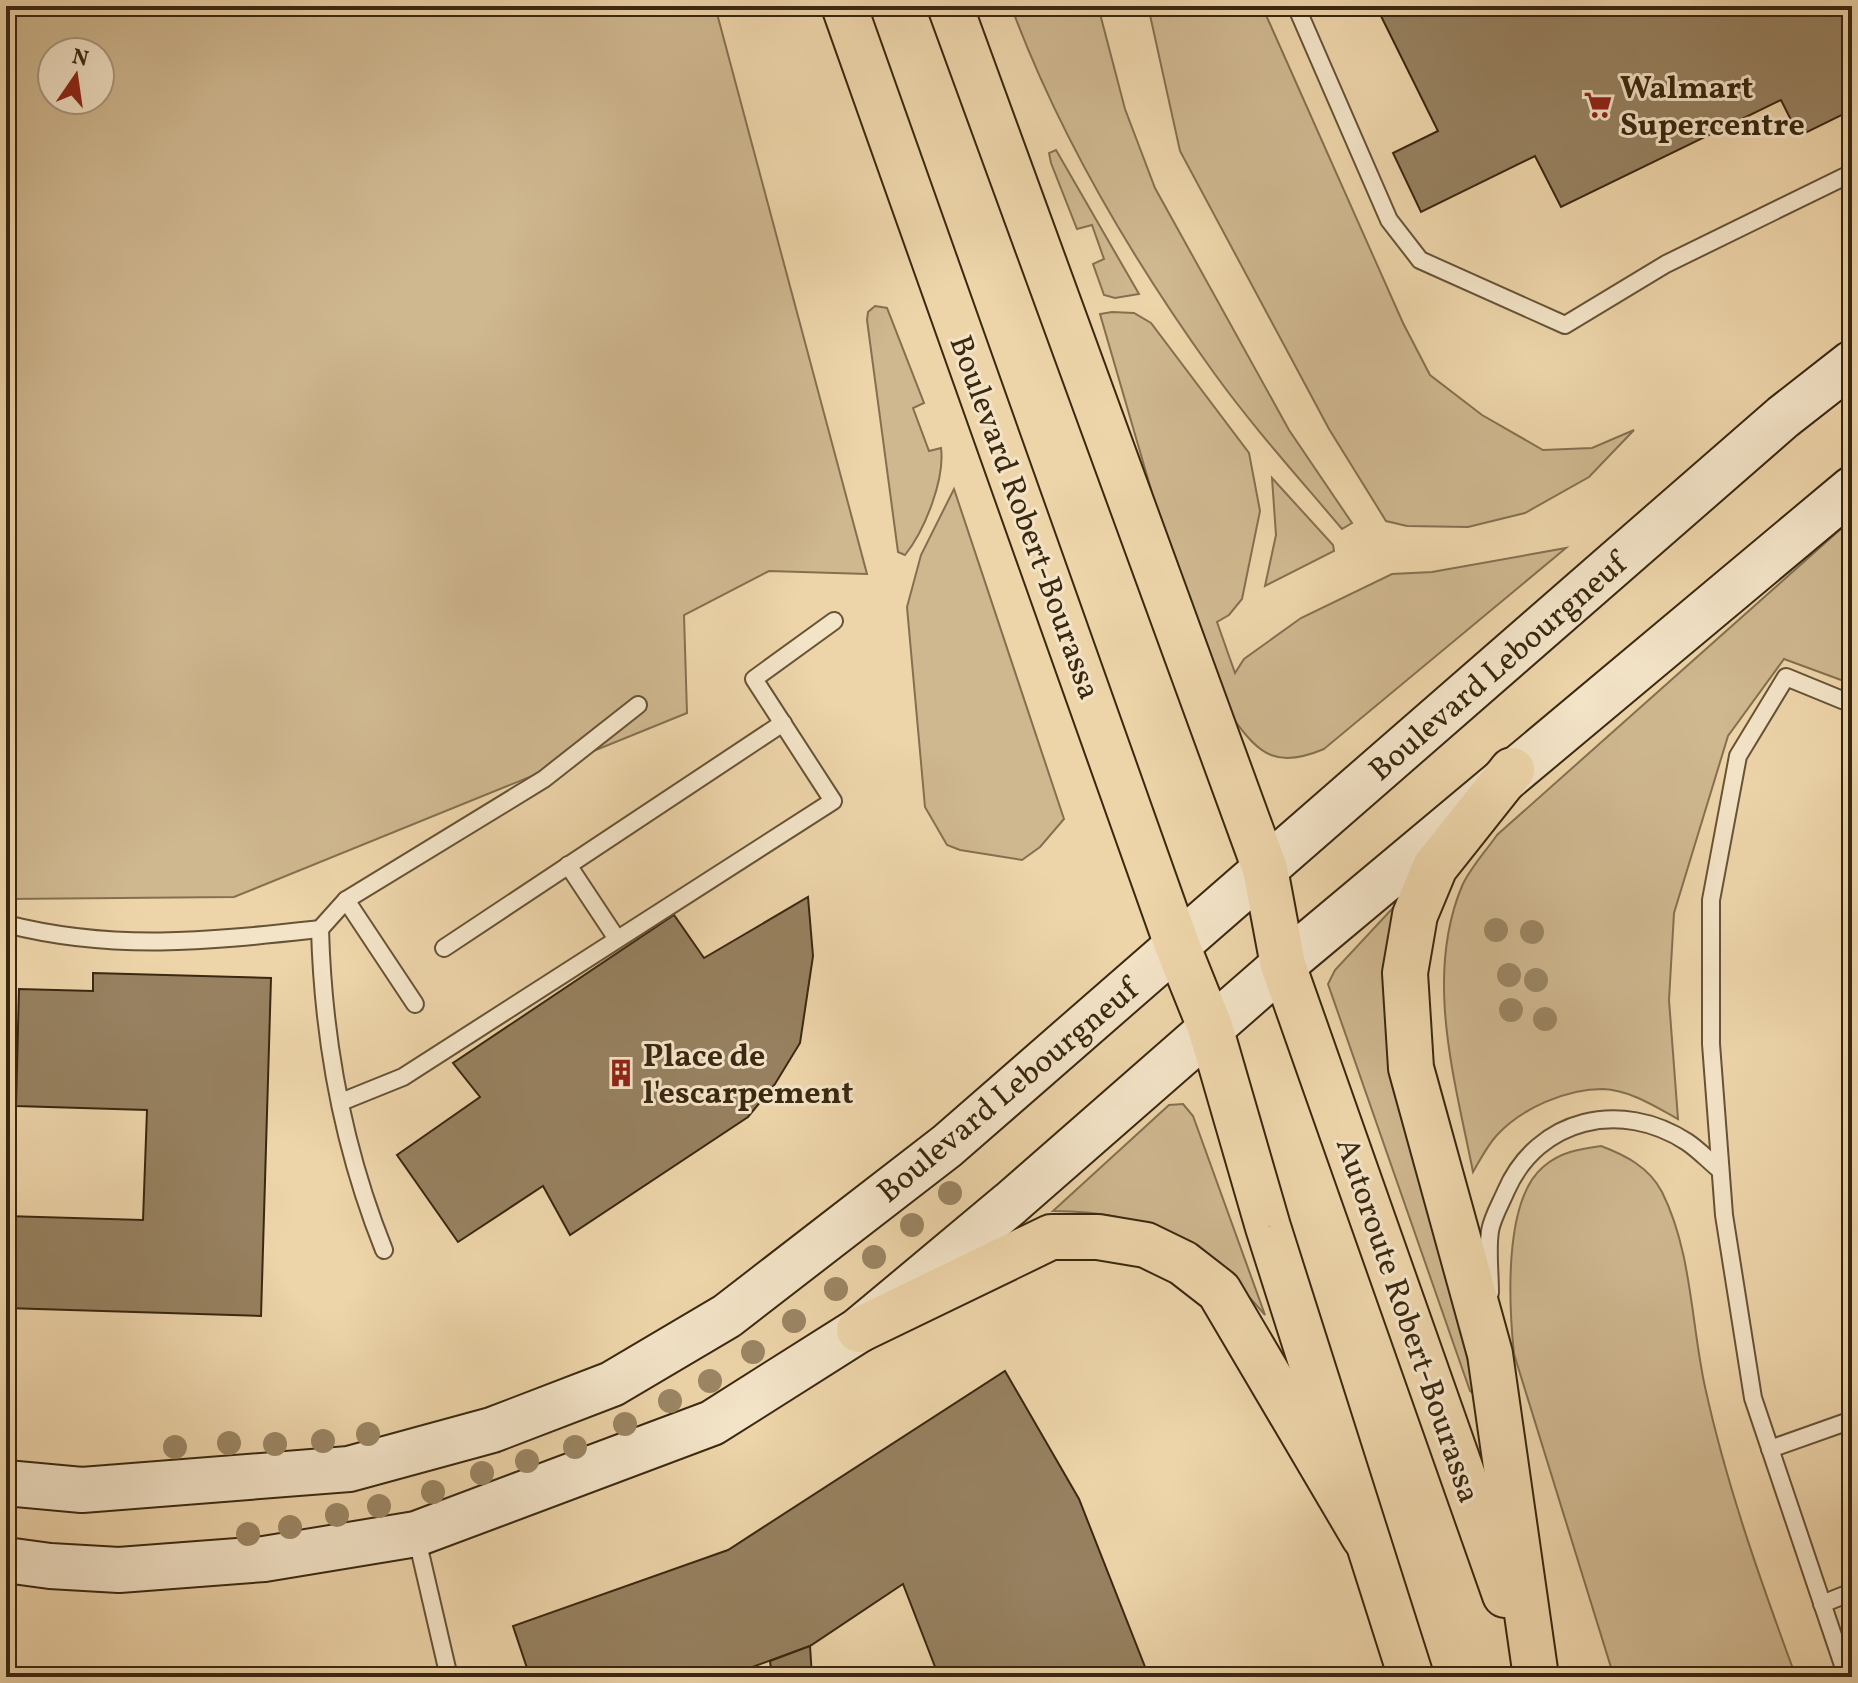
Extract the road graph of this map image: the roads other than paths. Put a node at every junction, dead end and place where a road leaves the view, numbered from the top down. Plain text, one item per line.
1 (844, 6) edge
2 (950, 6) edge
3 (1296, 6) edge
4 (1852, 173) edge
5 (1852, 363) edge
6 (1852, 489) edge
7 (834, 621) dead end
8 (1852, 704) edge
9 (638, 705) dead end
10 (783, 723) junction
11 (1512, 770) junction
12 (568, 865) junction
13 (1265, 869) junction
14 (346, 900) junction
15 (6, 924) edge
16 (320, 929) junction
17 (617, 939) junction
18 (1177, 945) junction
19 (444, 948) dead end
20 (1283, 965) junction
21 (415, 1004) dead end
22 (1210, 1027) junction
23 (341, 1102) junction
24 (1720, 1170) junction
25 (384, 1250) dead end
26 (859, 1330) junction
27 (1490, 1354) junction
28 (1852, 1420) edge
29 (1770, 1449) junction
30 (6, 1483) edge
31 (416, 1534) junction
32 (1364, 1537) junction
33 (6, 1560) edge
34 (1852, 1592) edge
35 (1822, 1604) junction
36 (449, 1677) edge
37 (1411, 1677) edge
38 (1535, 1677) edge
39 (1847, 1677) edge

1 - 18 highway, Boulevard Robert-Bourassa
2 - 13 highway
3 - 4 lane
5 - 13 main road, Boulevard Lebourgneuf
6 - 11 main road
7 - 10 lane
8 - 24 lane
9 - 14 lane
10 - 12 lane
10 - 17 lane
11 - 20 main road
11 - 27 highway
12 - 17 lane
12 - 19 lane
13 - 18 main road, Boulevard Lebourgneuf
13 - 20 highway
14 - 16 lane
14 - 21 lane
15 - 16 lane
16 - 23 lane
17 - 23 lane
18 - 22 highway, Boulevard Robert-Bourassa
18 - 30 main road, Boulevard Lebourgneuf
20 - 22 main road
20 - 38 highway, Autoroute Robert-Bourassa
22 - 26 main road
22 - 32 highway
23 - 25 lane
24 - 27 lane
24 - 29 lane
26 - 31 main road
26 - 32 highway
27 - 38 highway
28 - 29 lane
29 - 35 lane
31 - 33 main road
31 - 36 lane
32 - 37 highway
34 - 35 lane
35 - 39 lane

